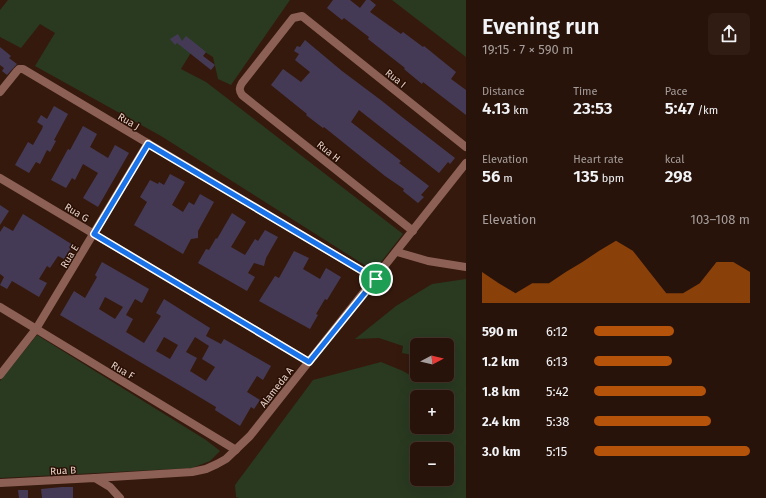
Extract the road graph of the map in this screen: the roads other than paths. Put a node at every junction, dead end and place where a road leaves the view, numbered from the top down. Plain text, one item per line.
1 (242, 83) joint
2 (0, 92) edge
3 (148, 144) junction
4 (466, 147) edge
5 (465, 168) edge
6 (0, 178) edge
7 (413, 231) junction
8 (94, 234) junction
9 (397, 252) junction
10 (466, 267) edge
11 (376, 279) junction
12 (0, 307) edge
13 (36, 329) junction
14 (309, 362) junction
15 (0, 375) edge
16 (236, 450) junction
17 (95, 478) junction
18 (0, 483) edge
19 (120, 498) edge

1 - 4 street, Rua I
1 - 7 street, Rua H
2 - 3 street, Rua J
3 - 8 street, Rua E
3 - 11 street, Rua J
5 - 7 street, Alameda A
6 - 8 street, Rua G
7 - 9 street, Alameda A
8 - 13 street, Rua E
8 - 14 street, Rua G
9 - 10 street
9 - 11 street, Alameda A
11 - 14 street, Alameda A
12 - 13 street, Rua F
13 - 15 street, Rua E
13 - 16 street, Rua F
14 - 16 street, Alameda A
16 - 17 street, Alameda A
17 - 18 street, Rua B
17 - 19 street

